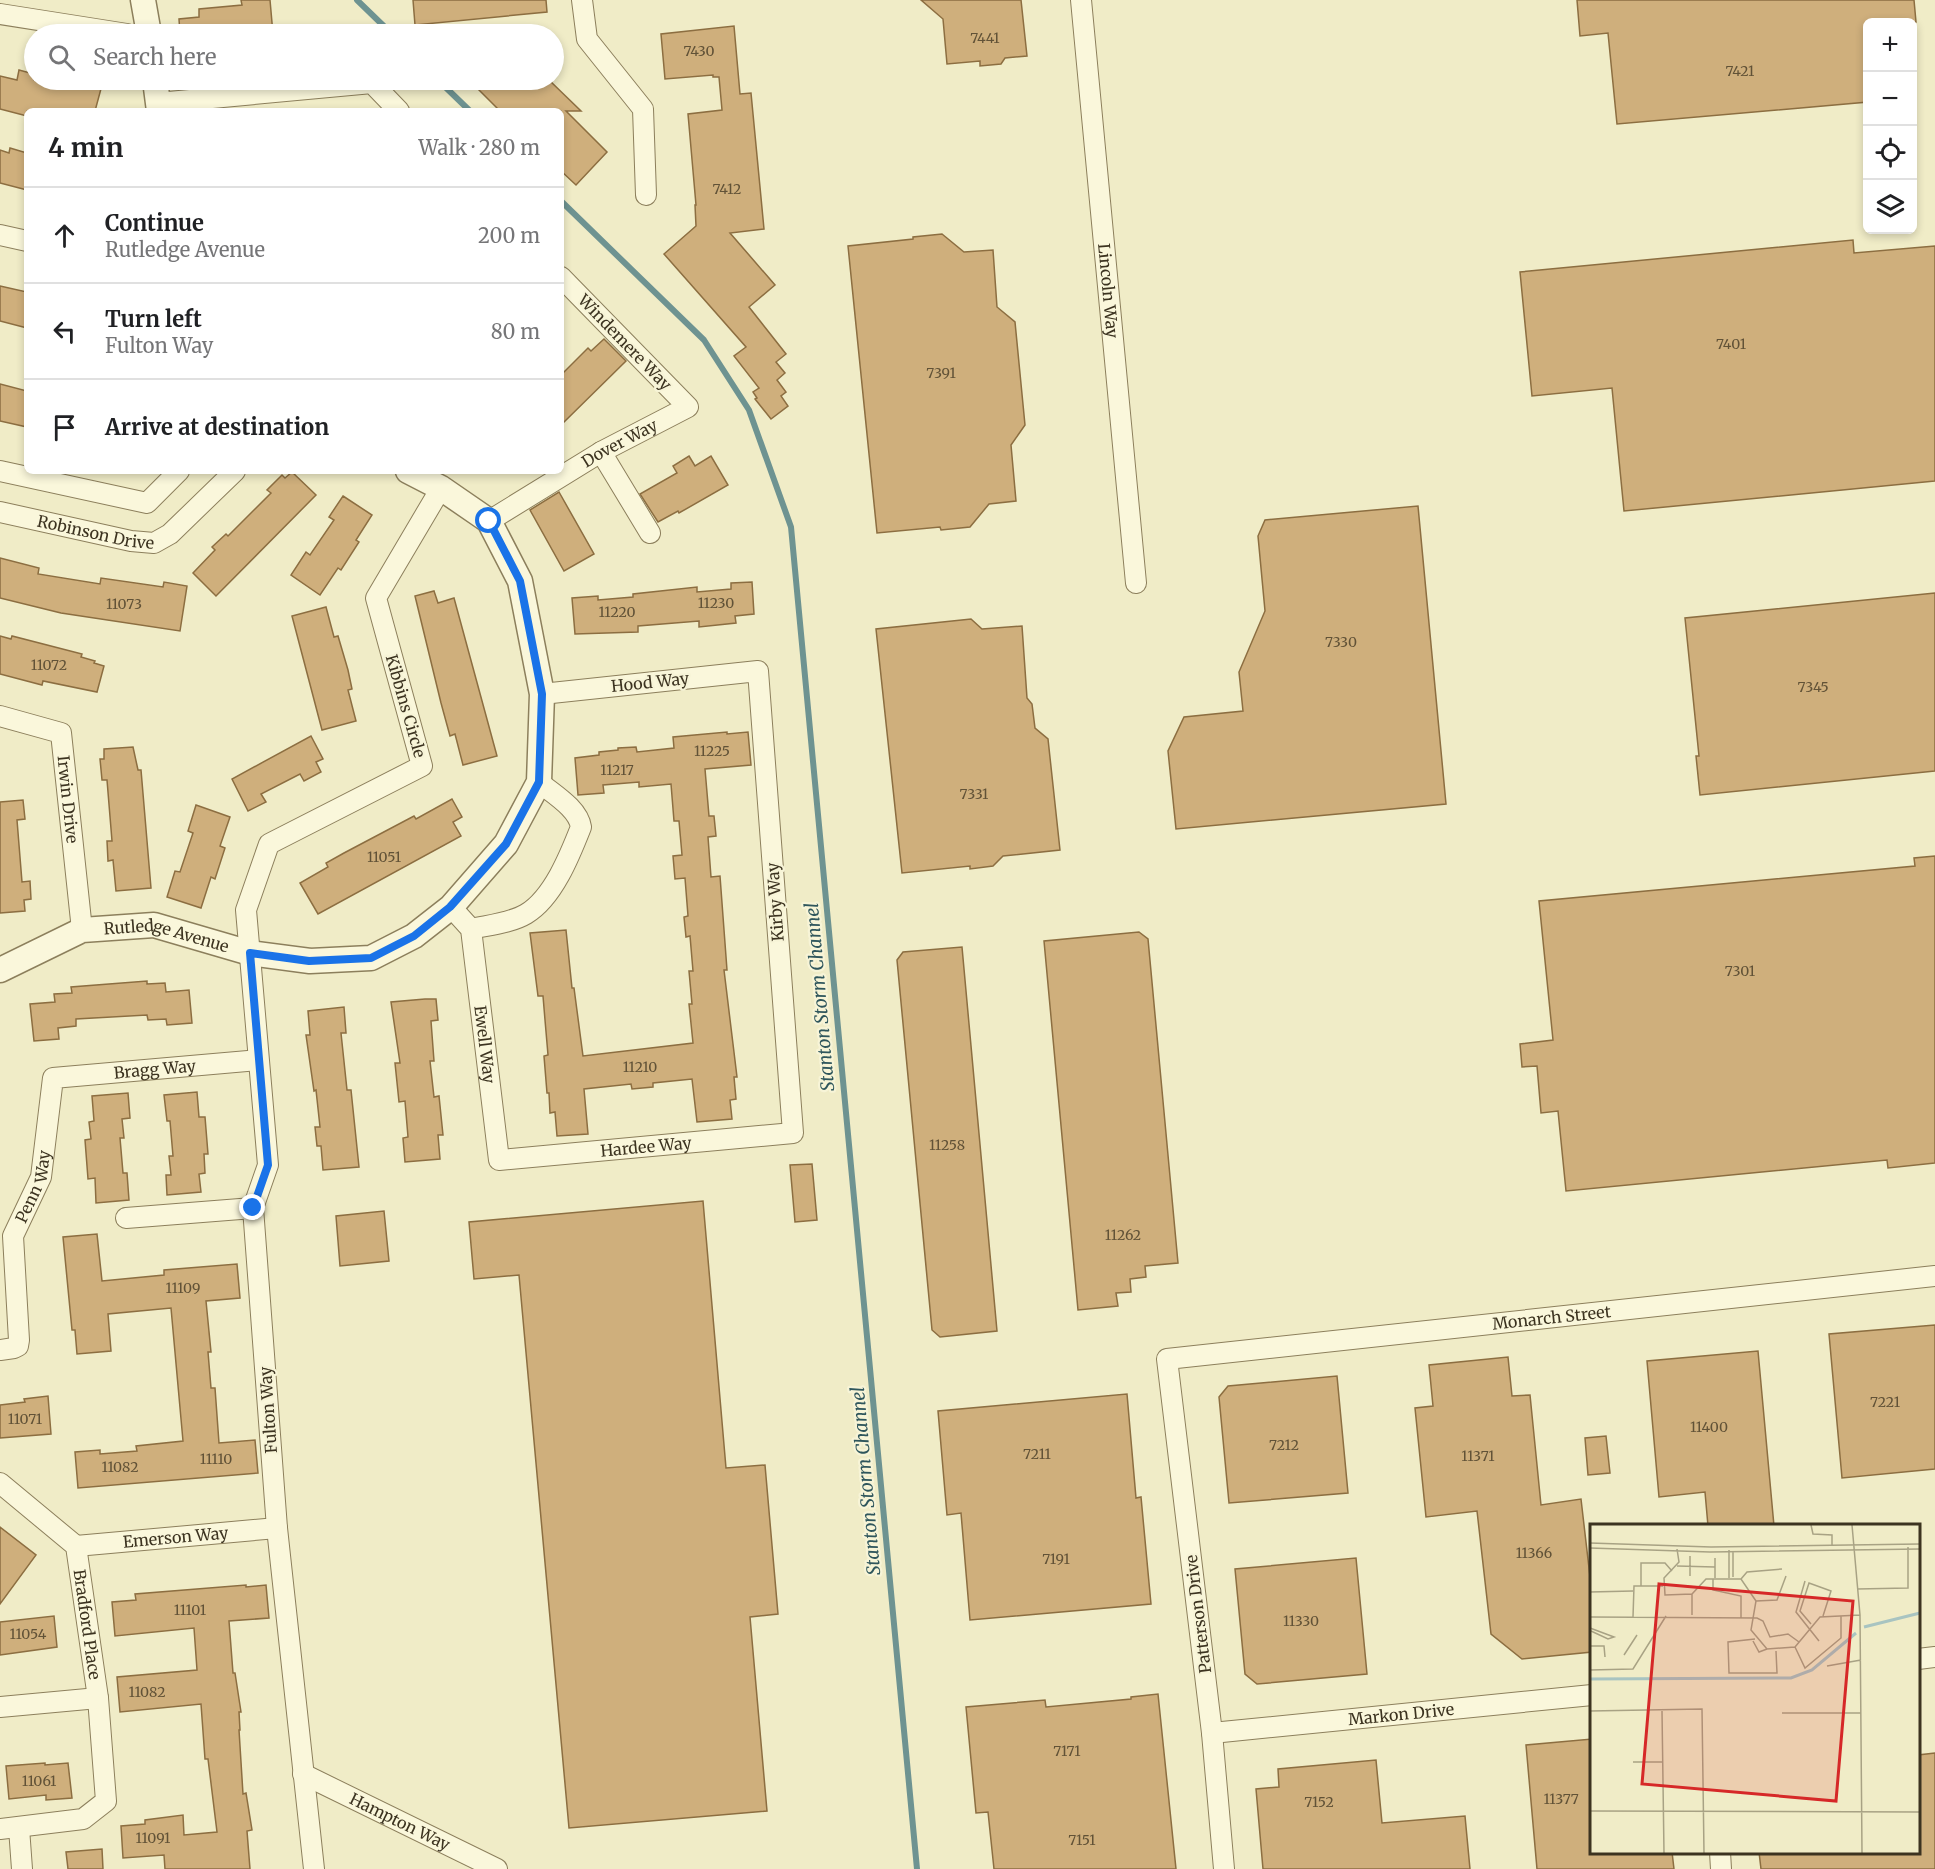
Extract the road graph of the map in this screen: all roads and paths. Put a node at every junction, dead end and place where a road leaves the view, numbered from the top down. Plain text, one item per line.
1 (143, 0) edge
2 (582, 0) edge
3 (1081, 0) edge
4 (0, 14) edge
5 (64, 24) edge
6 (147, 24) edge
7 (280, 90) edge
8 (378, 90) edge
9 (157, 98) edge
10 (396, 108) edge
11 (646, 195) dead end
12 (0, 235) edge
13 (24, 240) edge
14 (564, 280) edge
15 (688, 407) joint
16 (601, 453) junction
17 (0, 471) edge
18 (176, 474) edge
19 (232, 474) edge
20 (414, 474) edge
21 (441, 488) junction
22 (0, 512) edge
23 (489, 521) junction
24 (650, 533) dead end
25 (1136, 583) dead end
26 (758, 671) joint
27 (542, 694) junction
28 (0, 716) edge
29 (539, 782) junction
30 (450, 907) junction
31 (471, 928) junction
32 (82, 930) junction
33 (250, 953) junction
34 (0, 970) edge
35 (258, 1060) junction
36 (53, 1078) joint
37 (793, 1133) joint
38 (499, 1160) joint
39 (253, 1208) junction
40 (126, 1218) dead end
41 (1935, 1276) edge
42 (0, 1350) edge
43 (1167, 1359) joint
44 (0, 1483) edge
45 (277, 1528) junction
46 (76, 1546) junction
47 (1935, 1657) edge
48 (1920, 1659) edge
49 (1590, 1695) edge
50 (98, 1698) junction
51 (0, 1707) edge
52 (1212, 1733) junction
53 (303, 1774) junction
54 (9, 1828) edge
55 (1720, 1854) edge
56 (22, 1869) edge
57 (314, 1869) edge
58 (497, 1869) edge
59 (1224, 1869) edge
60 (1721, 1869) edge

1 - 6 street
2 - 11 street
3 - 25 street, Lincoln Way
4 - 5 street
7 - 9 street
8 - 10 street
12 - 13 street
14 - 15 street, Windemere Way
15 - 16 street, Dover Way
16 - 23 street, Dover Way
16 - 24 street
17 - 18 street
19 - 22 street, Robinson Drive
20 - 21 street, Rutledge Avenue
21 - 23 street, Rutledge Avenue
21 - 33 street, Kibbins Circle
23 - 27 street, Rutledge Avenue
26 - 27 street, Hood Way
26 - 37 street, Kirby Way
27 - 29 street, Rutledge Avenue
28 - 32 street, Irwin Drive
29 - 30 street, Rutledge Avenue
29 - 31 street
30 - 31 street
30 - 33 street, Rutledge Avenue
31 - 38 street, Ewell Way
32 - 33 street, Rutledge Avenue
32 - 34 street, Rutledge Avenue
33 - 35 street, Fulton Way
35 - 36 street, Bragg Way
35 - 39 street, Fulton Way
36 - 42 street, Penn Way
37 - 38 street, Hardee Way
39 - 40 street
39 - 45 street, Fulton Way
41 - 43 street, Monarch Street
43 - 52 street, Patterson Drive
44 - 46 street, Bradford Place
45 - 46 street, Emerson Way
45 - 53 street, Fulton Way
46 - 50 street, Bradford Place
47 - 48 street
49 - 52 street, Markon Drive
50 - 51 street
50 - 54 street, Bradford Place
52 - 59 street, Patterson Drive
53 - 57 street, Fulton Way
53 - 58 street, Hampton Way
54 - 56 street
55 - 60 street

